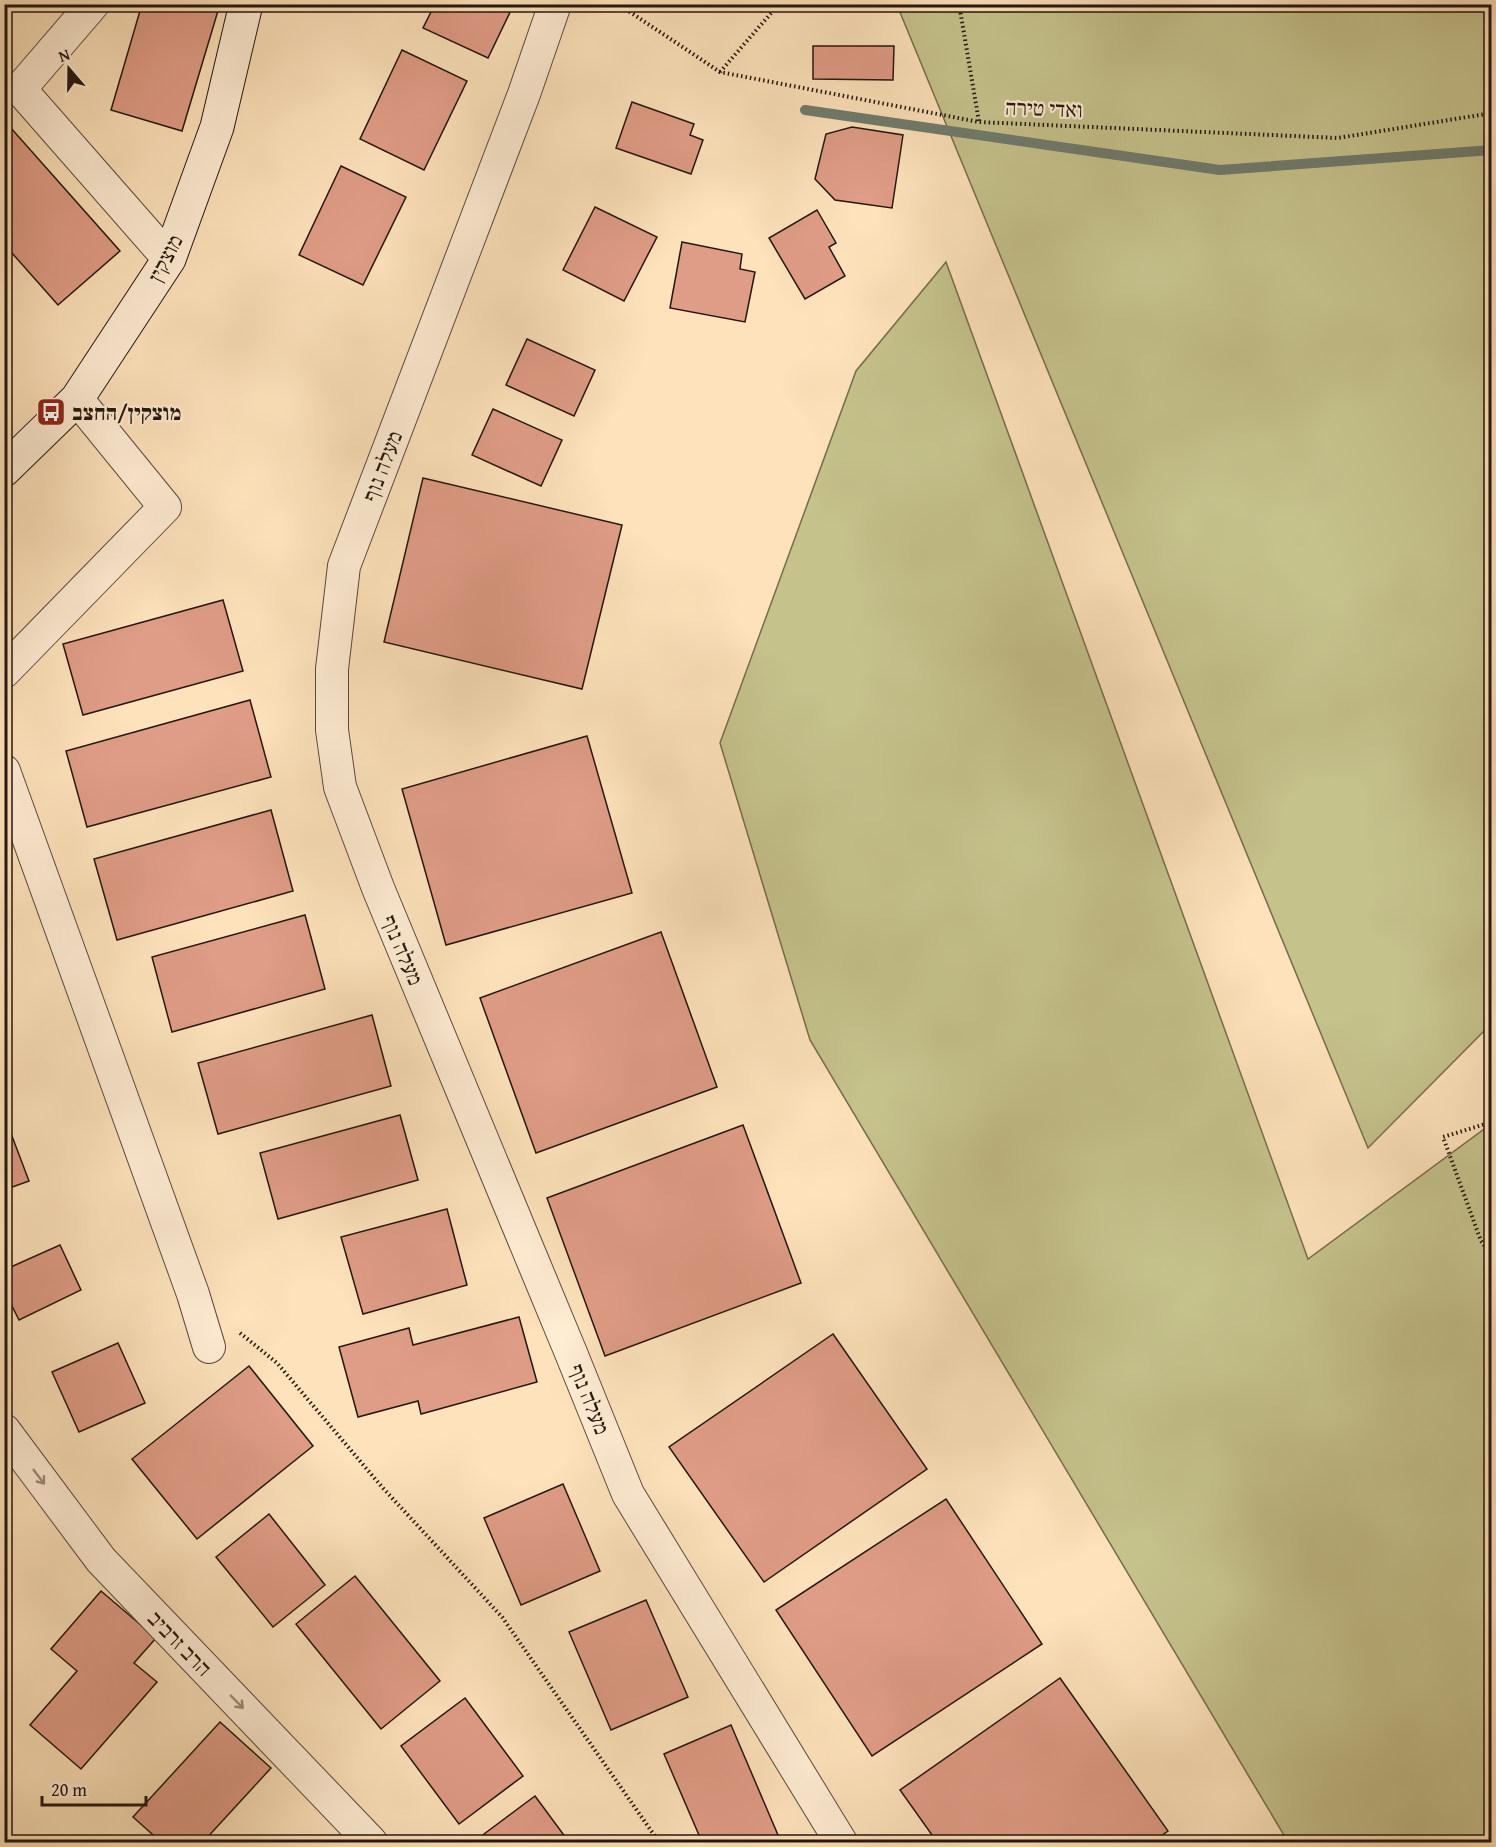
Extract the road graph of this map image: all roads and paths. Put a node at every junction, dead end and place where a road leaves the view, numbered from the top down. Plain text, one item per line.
1 (93, 4) edge
2 (246, 4) edge
3 (555, 4) edge
4 (618, 4) edge
5 (779, 4) edge
6 (959, 4) edge
7 (720, 72) junction
8 (12, 91) edge
9 (1491, 113) edge
10 (979, 122) junction
11 (169, 259) junction
12 (77, 399) junction
13 (4, 470) edge
14 (4, 672) edge
15 (4, 771) edge
16 (1491, 1122) edge
17 (1491, 1256) edge
18 (235, 1328) dead end
19 (209, 1347) dead end
20 (4, 1430) edge
21 (371, 1842) edge
22 (659, 1842) edge
23 (841, 1842) edge

1 - 8 street
2 - 11 street, מוצקין
3 - 23 street, מעלה נוף
4 - 7 path, ואדי טירה
5 - 7 path
6 - 10 path
7 - 10 path, ואדי טירה
8 - 11 street
9 - 10 path, ואדי טירה
11 - 12 street, מוצקין
12 - 13 street, מוצקין
12 - 14 street
15 - 19 street
16 - 17 path
18 - 22 path
20 -> 21 street, הרב זרביב

